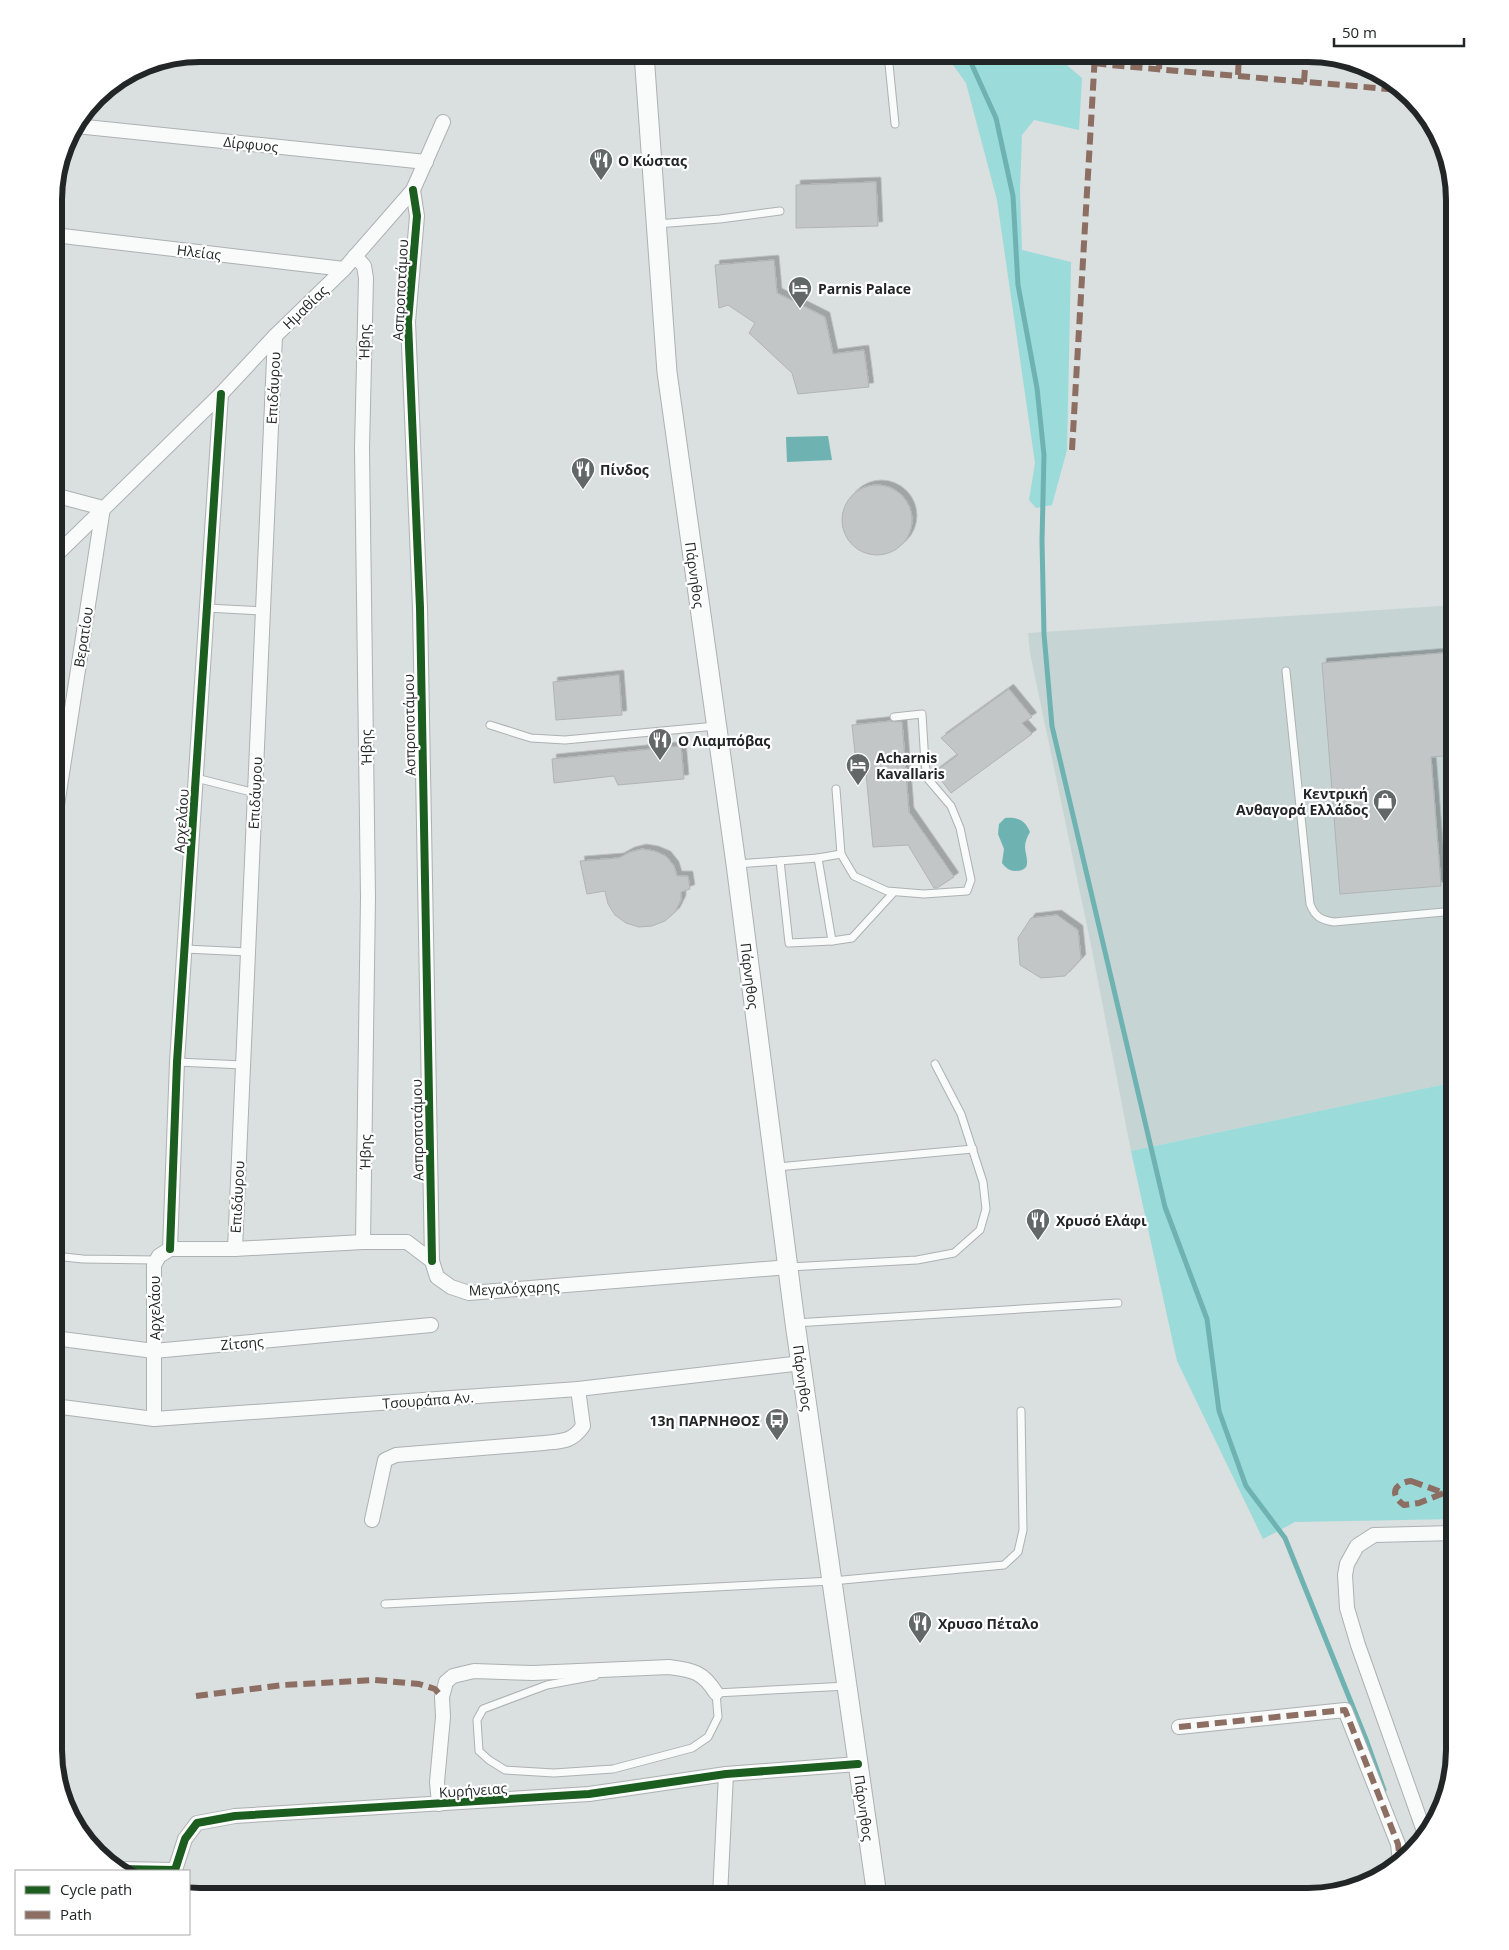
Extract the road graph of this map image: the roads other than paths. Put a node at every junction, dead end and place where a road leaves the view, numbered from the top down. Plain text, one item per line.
1 (645, 63) edge
2 (889, 63) edge
3 (443, 122) dead end
4 (895, 124) dead end
5 (84, 127) edge
6 (426, 162) junction
7 (413, 190) junction
8 (780, 211) dead end
9 (657, 224) junction
10 (63, 236) edge
11 (355, 256) junction
12 (344, 269) junction
13 (275, 336) junction
14 (221, 394) junction
15 (63, 497) edge
16 (103, 508) junction
17 (63, 548) edge
18 (207, 608) junction
19 (263, 611) junction
20 (1286, 671) dead end
21 (894, 717) dead end
22 (490, 725) dead end
23 (716, 726) junction
24 (63, 768) edge
25 (196, 778) junction
26 (836, 789) dead end
27 (255, 793) junction
28 (841, 854) junction
29 (818, 858) junction
30 (780, 861) junction
31 (736, 864) junction
32 (894, 892) junction
33 (1446, 911) edge
34 (832, 940) junction
35 (185, 949) junction
36 (248, 952) junction
37 (177, 1062) junction
38 (935, 1064) dead end
39 (243, 1065) junction
40 (973, 1149) junction
41 (774, 1167) junction
42 (364, 1242) junction
43 (170, 1249) junction
44 (235, 1249) junction
45 (62, 1257) edge
46 (156, 1260) junction
47 (432, 1261) junction
48 (789, 1267) junction
49 (1118, 1303) dead end
50 (795, 1323) junction
51 (432, 1325) dead end
52 (62, 1339) edge
53 (154, 1351) junction
54 (802, 1363) junction
55 (578, 1389) junction
56 (62, 1407) edge
57 (1021, 1411) dead end
58 (154, 1420) junction
59 (372, 1520) dead end
60 (1446, 1534) edge
61 (832, 1581) junction
62 (385, 1604) dead end
63 (625, 1670) junction
64 (848, 1686) junction
65 (716, 1693) junction
66 (1179, 1727) dead end
67 (858, 1764) junction
68 (726, 1774) junction
69 (439, 1804) junction
70 (1422, 1827) edge
71 (1399, 1853) edge
72 (133, 1869) edge
73 (175, 1870) edge
74 (720, 1888) edge
75 (876, 1888) edge

1 - 9 main road, Πάρνηθος
2 - 4 lane
3 - 6 street, Ημαθίας
5 - 6 street, Δίρφυος
6 - 7 street, Ημαθίας
7 - 11 street, Ημαθίας
7 - 47 street, Ασπροποτάμου
8 - 9 lane
9 - 23 main road, Πάρνηθος
10 - 12 street, Ηλείας
11 - 12 street, Ημαθίας
11 - 42 street, Ήβης
12 - 13 street, Ημαθίας
13 - 14 street, Ημαθίας
13 - 19 street, Επιδάυρου
14 - 16 street, Ημαθίας
14 - 18 street, Αρχελάου
15 - 16 street
16 - 17 street, Ημαθίας
16 - 24 street, Βερατίου
18 - 19 lane
18 - 25 street, Αρχελάου
19 - 27 street, Επιδάυρου
20 - 33 lane
21 - 32 lane
22 - 23 lane
23 - 31 main road, Πάρνηθος
25 - 27 lane
25 - 35 street, Αρχελάου
26 - 28 lane
27 - 36 street, Επιδάυρου
28 - 29 lane
28 - 32 lane
29 - 30 lane
29 - 34 lane
30 - 31 lane
30 - 34 lane
31 - 41 main road, Πάρνηθος
32 - 34 lane
35 - 36 lane
35 - 37 street, Αρχελάου
36 - 39 street, Επιδάυρου
37 - 39 lane
37 - 43 street, Αρχελάου
38 - 40 lane
39 - 44 street, Επιδάυρου
40 - 41 lane
40 - 48 lane
41 - 48 main road, Πάρνηθος
42 - 44 street, Μεγαλόχαρης
42 - 47 street, Μεγαλόχαρης
43 - 44 street, Μεγαλόχαρης
43 - 46 street, Αρχελάου
45 - 46 lane
46 - 53 street, Αρχελάου
47 - 48 street, Μεγαλόχαρης
48 - 50 main road, Πάρνηθος
49 - 50 lane
50 - 54 main road, Πάρνηθος
51 - 53 street, Ζίτσης
52 - 53 street, Ζίτσης
53 - 58 street, Αρχελάου
54 - 55 street, Τσουράπα Αν.
54 - 61 main road, Πάρνηθος
55 - 58 street, Τσουράπα Αν.
55 - 59 street
56 - 58 street, Τσουράπα Αν.
57 - 61 lane
60 - 70 street
61 - 62 lane
61 - 64 main road, Πάρνηθος
63 - 65 street
63 - 65 lane
63 - 69 street
64 - 65 lane
64 - 67 main road, Πάρνηθος
66 - 71 street
67 - 68 street, Κυρήνειας
67 - 75 main road, Πάρνηθος
68 - 69 street, Κυρήνειας
68 - 74 street
69 - 73 street, Κυρήνειας
72 - 73 street, Κυρήνειας

